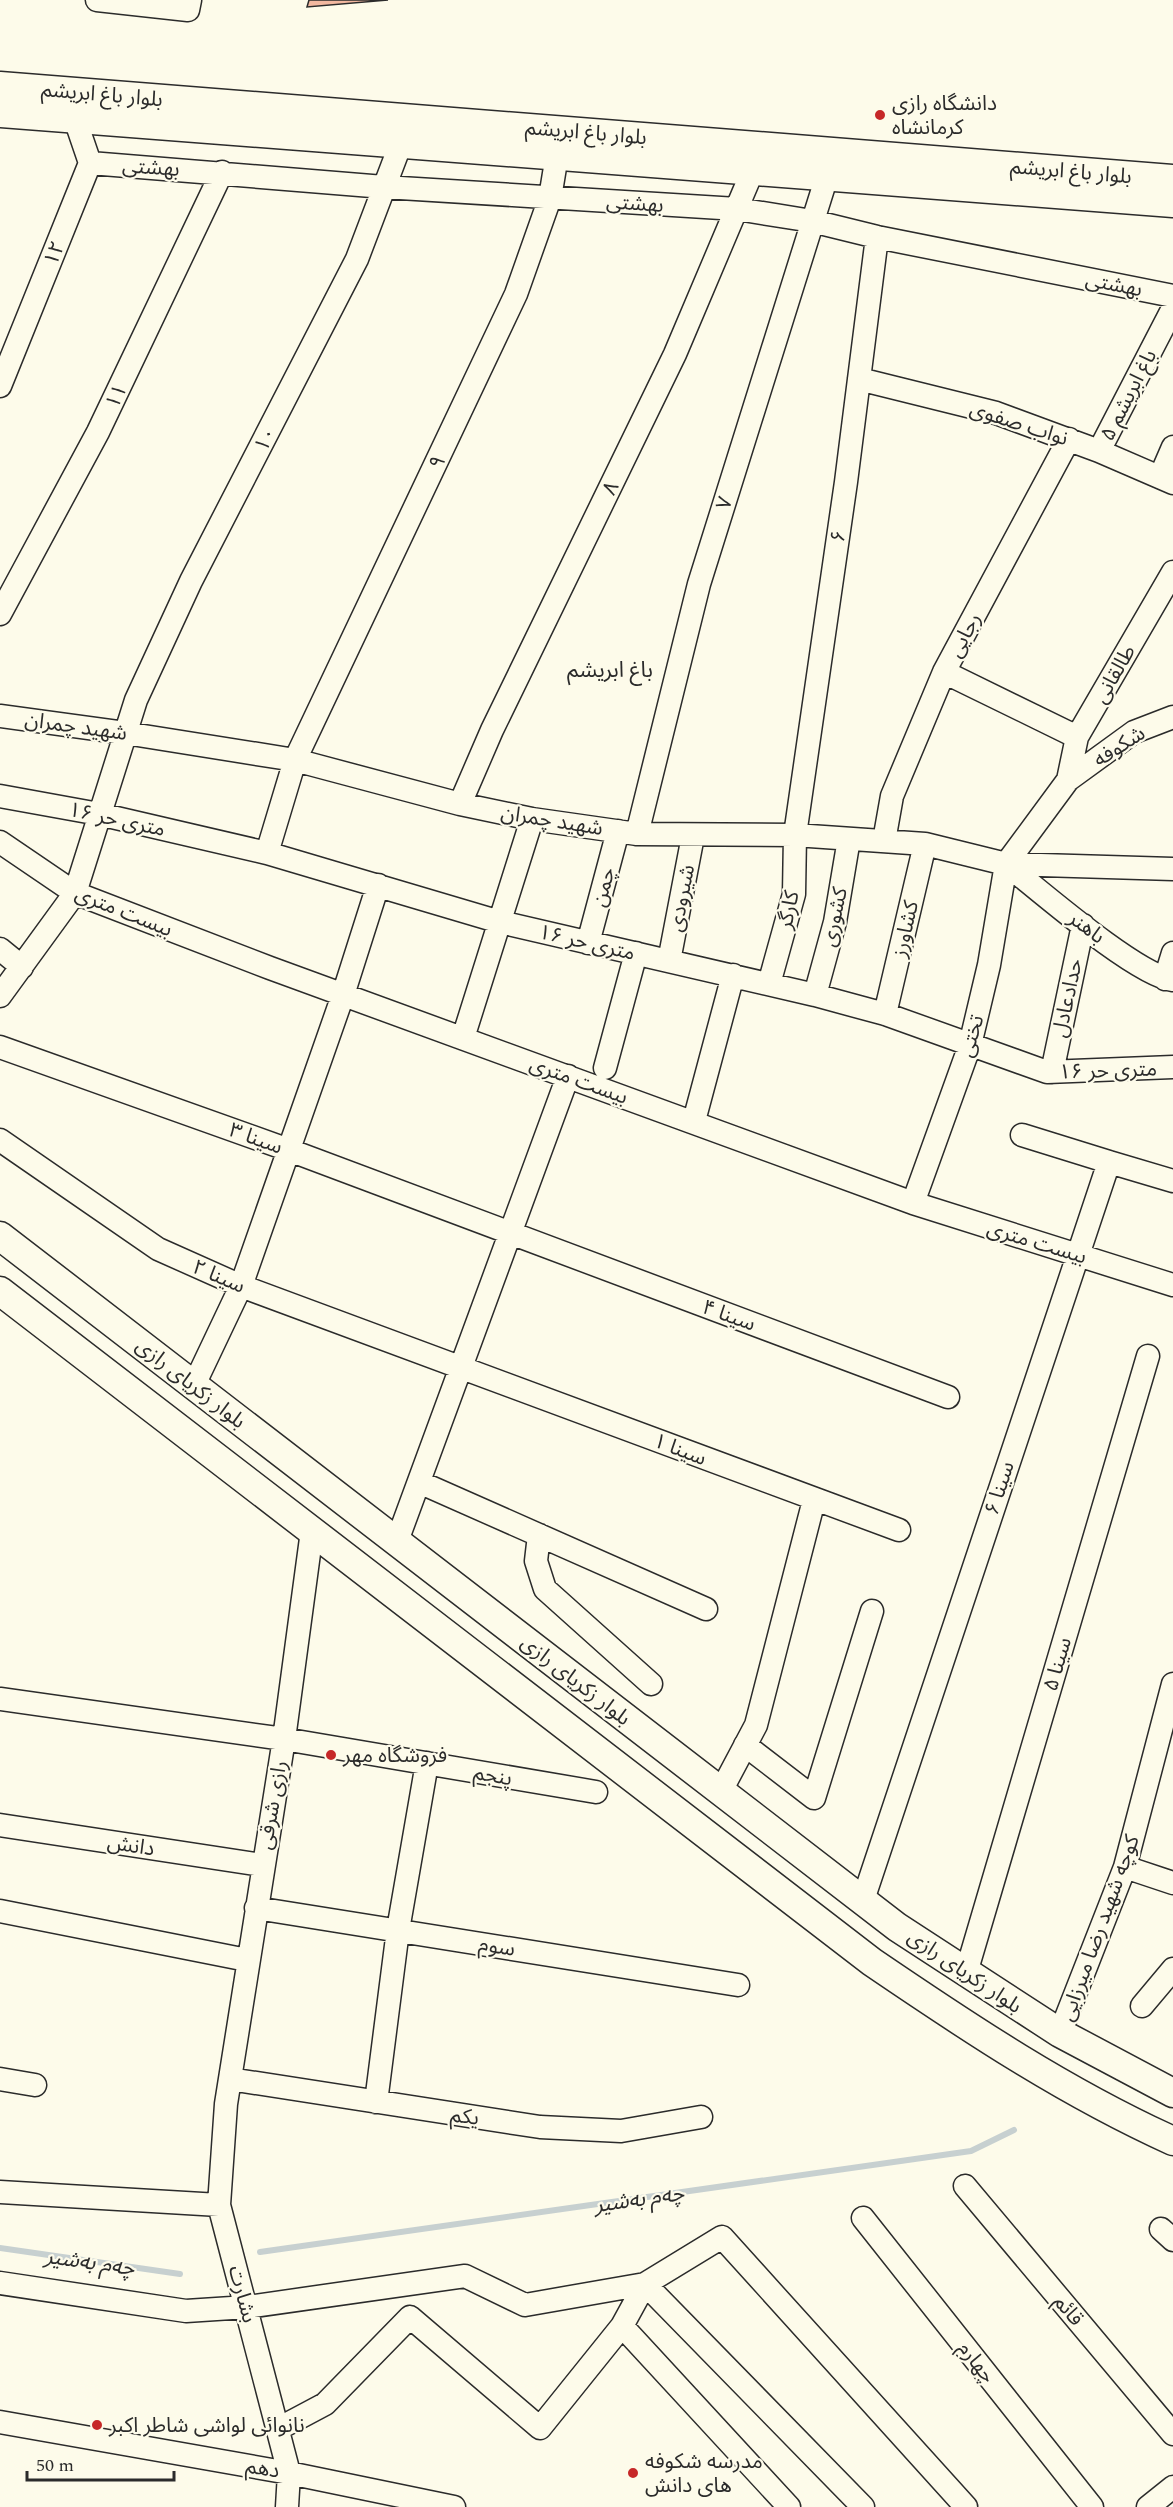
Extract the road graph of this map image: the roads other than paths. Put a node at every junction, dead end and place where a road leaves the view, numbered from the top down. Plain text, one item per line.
1 (97, 0) edge
2 (190, 0) edge
3 (3, 95) edge
4 (60, 109) junction
5 (401, 144) junction
6 (557, 155) junction
7 (90, 163) junction
8 (753, 170) junction
9 (222, 172) junction
10 (827, 176) junction
11 (1173, 178) edge
12 (384, 187) junction
13 (550, 198) junction
14 (1173, 203) edge
15 (737, 209) junction
16 (812, 221) junction
17 (877, 237) junction
18 (1173, 296) edge
19 (1173, 308) edge
20 (859, 379) junction
21 (0, 386) edge
22 (1069, 439) junction
23 (1173, 447) edge
24 (1099, 451) junction
25 (1166, 480) edge
26 (1173, 572) edge
27 (0, 614) edge
28 (944, 672) junction
29 (0, 716) edge
30 (1173, 717) edge
31 (125, 733) junction
32 (1077, 737) junction
33 (295, 760) junction
34 (1068, 780) junction
35 (0, 796) edge
36 (460, 804) junction
37 (99, 814) junction
38 (532, 819) junction
39 (627, 833) junction
40 (795, 835) junction
41 (693, 836) junction
42 (849, 839) junction
43 (884, 841) junction
44 (0, 842) edge
45 (925, 844) junction
46 (267, 853) junction
47 (1006, 864) junction
48 (1173, 869) edge
49 (378, 885) junction
50 (75, 893) junction
51 (500, 922) junction
52 (1083, 925) junction
53 (588, 943) junction
54 (0, 949) edge
55 (636, 953) junction
56 (1173, 953) edge
57 (669, 961) junction
58 (22, 967) junction
59 (733, 975) junction
60 (1169, 980) edge
61 (769, 984) junction
62 (343, 995) junction
63 (815, 995) junction
64 (0, 996) edge
65 (885, 1014) junction
66 (463, 1038) junction
67 (970, 1045) junction
68 (0, 1047) edge
69 (1173, 1067) edge
70 (605, 1068) dead end
71 (1052, 1072) junction
72 (568, 1076) junction
73 (694, 1120) junction
74 (1022, 1135) dead end
75 (0, 1140) edge
76 (289, 1150) junction
77 (1109, 1162) junction
78 (1173, 1181) edge
79 (914, 1203) junction
80 (509, 1234) junction
81 (0, 1236) edge
82 (1077, 1254) junction
83 (1173, 1285) edge
84 (241, 1286) junction
85 (0, 1291) edge
86 (1148, 1356) dead end
87 (461, 1367) junction
88 (194, 1385) junction
89 (948, 1397) dead end
90 (419, 1482) junction
91 (339, 1498) junction
92 (814, 1500) junction
93 (899, 1530) dead end
94 (312, 1531) junction
95 (539, 1535) junction
96 (397, 1541) junction
97 (706, 1609) dead end
98 (872, 1611) dead end
99 (651, 1684) dead end
100 (1173, 1684) edge
101 (0, 1699) edge
102 (284, 1739) junction
103 (745, 1745) junction
104 (427, 1763) junction
105 (721, 1791) junction
106 (597, 1792) dead end
107 (0, 1825) edge
108 (262, 1865) junction
109 (1125, 1867) junction
110 (1173, 1883) edge
111 (863, 1900) junction
112 (256, 1908) junction
113 (0, 1911) edge
114 (398, 1930) junction
115 (247, 1960) junction
116 (1173, 1969) edge
117 (966, 1973) junction
118 (738, 1985) dead end
119 (1142, 2006) dead end
120 (1060, 2033) junction
121 (0, 2079) edge
122 (230, 2079) junction
123 (34, 2085) dead end
124 (1166, 2087) edge
125 (376, 2102) junction
126 (701, 2116) dead end
127 (1173, 2141) edge
128 (965, 2186) dead end
129 (0, 2192) edge
130 (219, 2205) junction
131 (863, 2218) dead end
132 (0, 2283) edge
133 (645, 2284) junction
134 (248, 2307) junction
135 (622, 2326) junction
136 (0, 2422) edge
137 (278, 2429) junction
138 (1173, 2434) edge
139 (289, 2473) junction
140 (1173, 2487) edge
141 (287, 2507) edge
142 (454, 2507) edge
143 (789, 2507) edge
144 (863, 2507) edge
145 (966, 2507) edge
146 (1092, 2507) edge
147 (1148, 2507) edge

1 - 2 street
3 - 4 main road, بلوار باغ ابریشم
4 - 5 main road, بلوار باغ ابریشم
4 - 7 street
4 - 11 main road, بلوار باغ ابریشم
5 - 6 main road, بلوار باغ ابریشم
5 - 12 street, ۱۰
6 - 8 main road, بلوار باغ ابریشم
6 - 13 street, ۹
7 - 9 street, بهشتی
7 - 21 street, ۱۲
8 - 10 main road, بلوار باغ ابریشم
8 - 15 street, ۸
9 - 12 street, بهشتی
9 - 27 street, ۱۱
10 - 14 main road, بلوار باغ ابریشم
10 - 16 street, ۷
12 - 13 street, بهشتی
12 - 31 street, ۱۰
13 - 15 street, بهشتی
13 - 33 street, ۹
15 - 16 street, بهشتی
15 - 36 street, ۸
16 - 17 street, بهشتی
16 - 39 street, ۷
17 - 18 street, بهشتی
17 - 20 street, ۶
19 - 24 street, باغ ابریشم ۵
20 - 22 street, نواب صفوی
20 - 40 street, ۶
22 - 24 street, نواب صفوی
22 - 28 street, رجایی
23 - 25 street
24 - 25 street, نواب صفوی
26 - 32 street, طالقانی
28 - 32 street
28 - 43 street, رجایی
29 - 31 street, شهید چمران
30 - 34 street, شکوفه
31 - 33 street, شهید چمران
31 - 37 street, ۱۰
32 - 34 street, طالقانی
33 - 36 street, شهید چمران
33 - 46 street, ۹
34 - 47 street
35 - 37 street, ۱۶ متری حر
36 - 38 street, شهید چمران
37 - 46 street, ۱۶ متری حر
37 - 50 street, ۱۰
38 - 39 street, شهید چمران
38 - 51 street
39 - 41 street, شهید چمران
39 - 53 street, چمن
40 - 41 street, شهید چمران
40 - 42 street, شهید چمران
40 - 61 street, کارگر
41 - 57 street, شیرودی
42 - 43 street, شهید چمران
42 - 63 street, کشوری
43 - 45 street, شهید چمران
44 - 50 street, بیست متری
45 - 47 street, شهید چمران
45 - 65 street, کشاورز
46 - 49 street, ۱۶ متری حر
47 - 48 street
47 - 52 street, باهنر
47 - 67 street, تختی
49 - 51 street, ۱۶ متری حر
49 - 62 street
50 - 58 street, ۱۰
50 - 62 street, بیست متری
51 - 53 street, ۱۶ متری حر
51 - 66 street
52 - 60 street, باهنر
52 - 71 street, حدادعادل
53 - 55 street, ۱۶ متری حر
54 - 58 street
55 - 57 street, ۱۶ متری حر
55 - 70 street
56 - 60 street
57 - 59 street, ۱۶ متری حر
58 - 64 street, ۱۰
59 - 61 street, ۱۶ متری حر
59 - 73 street
61 - 63 street, ۱۶ متری حر
62 - 66 street, بیست متری
62 - 76 street
63 - 65 street, ۱۶ متری حر
65 - 67 street, ۱۶ متری حر
66 - 72 street, بیست متری
67 - 71 street, ۱۶ متری حر
67 - 79 street, تختی
68 - 76 street, سینا ۳
69 - 71 street, ۱۶ متری حر
72 - 73 street, بیست متری
72 - 80 street
73 - 79 street, بیست متری
74 - 77 street
75 - 84 street, سینا ۲
76 - 80 street, سینا ۳
76 - 84 street
77 - 78 street
77 - 82 street, سینا ۶
79 - 82 street, بیست متری
80 - 87 street
80 - 89 street, سینا ۴
81 - 88 main road, بلوار زکریای رازی
82 - 83 street, بیست متری
82 - 111 street, سینا ۶
84 - 87 street, سینا ۲
84 - 88 street
85 - 94 main road, بلوار زکریای رازی
86 - 117 street, سینا ۵
87 - 90 street
87 - 92 street, ۱ سینا
88 - 91 main road, بلوار زکریای رازی
90 - 95 street
90 - 96 street
91 - 94 main road
91 - 96 main road, بلوار زکریای رازی
92 - 93 street, ۱ سینا
92 - 103 street
94 - 102 street, رازی شرقی
94 - 127 main road, بلوار زکریای رازی
95 - 97 street
95 - 99 street
96 - 105 main road, بلوار زکریای رازی
98 - 103 street
100 - 109 street, کوچه شهید رضا میرزایی
101 - 102 street, پنجم
102 - 104 street, پنجم
102 - 108 street, رازی شرقی
103 - 105 street
104 - 106 street, پنجم
104 - 114 street
105 - 111 main road, بلوار زکریای رازی
107 - 108 street, دانش
108 - 112 street, رازی شرقی
109 - 110 street
109 - 120 street, کوچه شهید رضا میرزایی
111 - 117 main road, بلوار زکریای رازی
112 - 114 street, سوم
112 - 115 street, رازی شرقی
113 - 115 street
114 - 118 street, سوم
114 - 125 street
115 - 122 street, رازی شرقی
116 - 119 street
117 - 120 main road, بلوار زکریای رازی
120 - 124 main road, بلوار زکریای رازی
121 - 123 street
122 - 125 street, یکم
122 - 130 street, بشارت
125 - 126 street, یکم
128 - 138 street, قائم
129 - 130 street
130 - 134 street, بشارت
131 - 146 street, چهارم
132 - 134 street
133 - 134 street
133 - 135 street
133 - 144 street
133 - 145 street
134 - 137 street, بشارت
135 - 137 street
135 - 143 street
136 - 139 street, دهم
137 - 139 street, بشارت
139 - 141 street, بشارت
139 - 142 street, دهم
140 - 147 street

